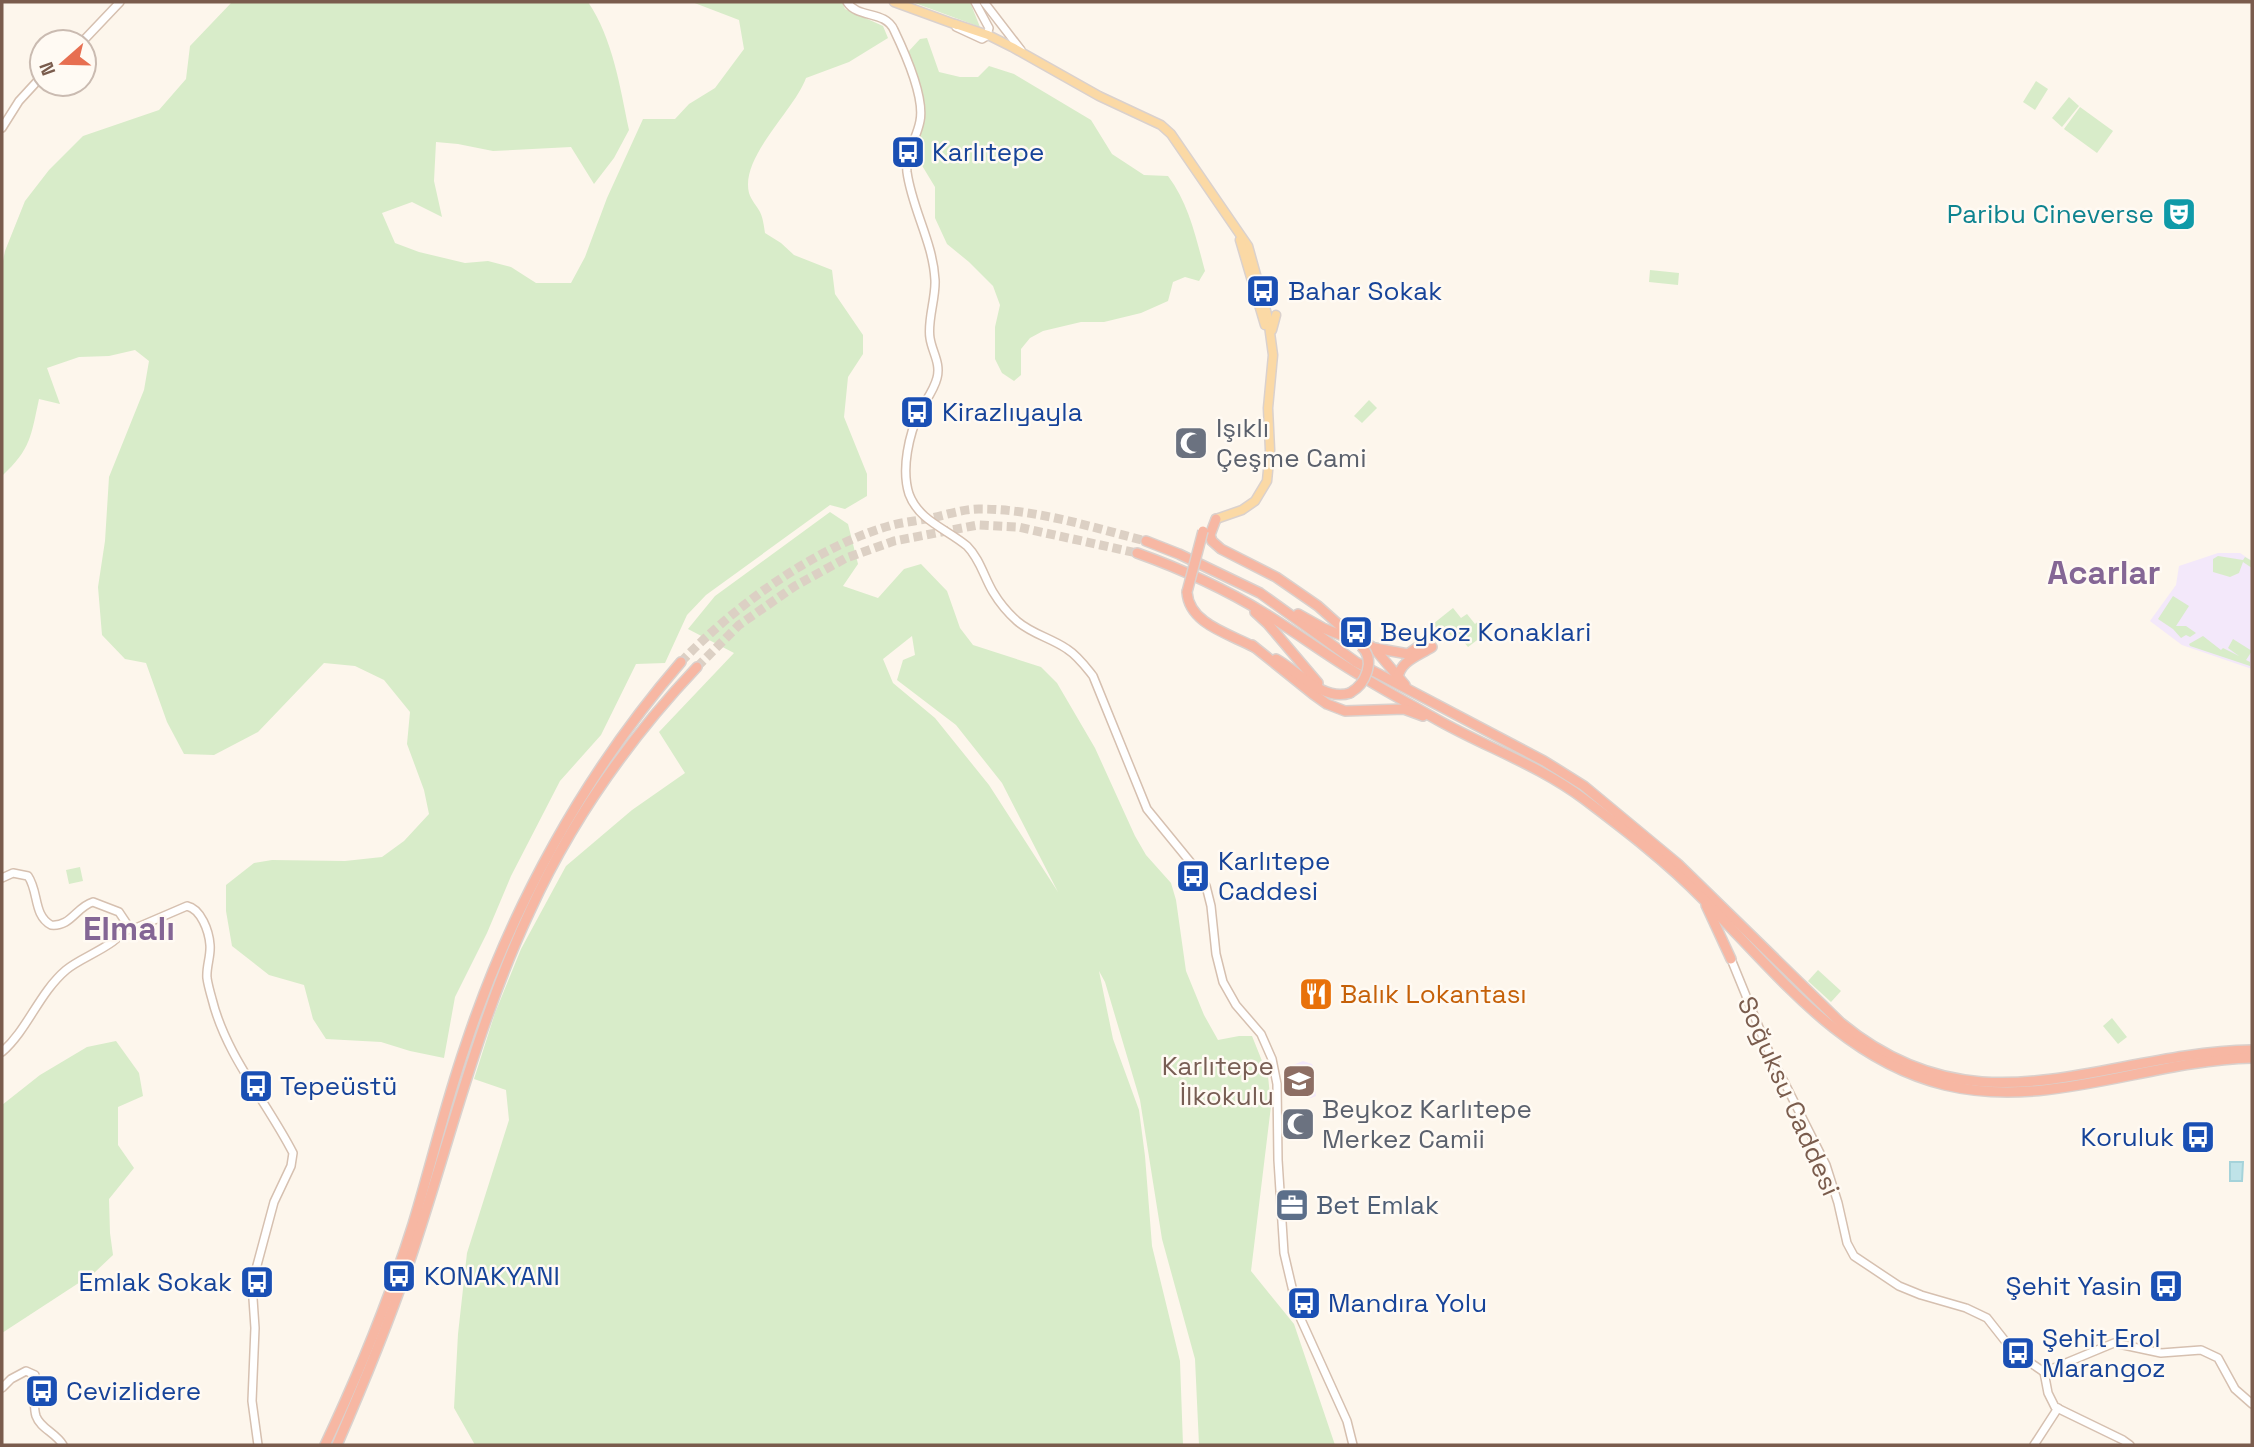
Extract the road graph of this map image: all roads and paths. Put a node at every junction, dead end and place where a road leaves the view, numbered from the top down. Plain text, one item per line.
1 (120, 2) edge
2 (894, 2) edge
3 (975, 2) edge
4 (984, 2) edge
5 (852, 4) edge
6 (95, 28) edge
7 (987, 36) junction
8 (1029, 58) junction
9 (28, 91) edge
10 (2, 128) edge
11 (1239, 233) junction
12 (1269, 316) junction
13 (1271, 337) junction
14 (1216, 519) junction
15 (1146, 541) tunnel mouth
16 (1137, 553) tunnel mouth
17 (1290, 586) junction
18 (1260, 593) junction
19 (1242, 600) junction
20 (1357, 643) junction
21 (1252, 645) junction
22 (1374, 648) junction
23 (681, 662) tunnel mouth
24 (697, 667) tunnel mouth
25 (1398, 678) junction
26 (1411, 691) junction
27 (1325, 692) junction
28 (1438, 721) junction
29 (2, 878) edge
30 (1694, 890) junction
31 (1702, 898) junction
32 (1709, 921) dead end
33 (1735, 926) junction
34 (124, 931) junction
35 (1746, 943) junction
36 (1725, 944) junction
37 (1730, 957) junction
38 (1779, 969) junction
39 (2252, 1050) edge
40 (2, 1052) edge
41 (2219, 1056) junction
42 (2252, 1058) edge
43 (2044, 1372) junction
44 (2, 1388) edge
45 (2252, 1404) edge
46 (2057, 1408) junction
47 (63, 1445) edge
48 (258, 1445) edge
49 (325, 1445) edge
50 (337, 1445) edge
51 (1353, 1445) edge
52 (2034, 1445) edge
53 (2130, 1445) edge

1 - 6 main road
2 - 7 main road
3 - 7 main road
4 - 8 main road
5 - 51 main road
7 - 8 main road
8 - 11 main road
9 - 10 main road
11 - 12 main road
11 - 12 main road
12 - 13 main road
12 - 13 main road
13 - 14 main road
14 - 17 highway
14 - 21 highway, bridge
15 - 18 highway
16 - 19 highway
17 - 20 highway
17 - 22 highway
18 - 20 highway
18 - 26 highway
19 - 27 highway
19 - 28 highway
20 - 27 highway, bridge
21 - 27 highway
21 - 28 highway
22 - 25 highway
22 - 25 highway
23 - 49 highway
24 - 50 highway
25 - 26 highway
26 - 33 highway
28 - 30 highway
29 - 34 main road
30 - 31 highway
30 - 32 highway
31 - 33 highway
31 - 36 highway
33 - 35 highway
33 - 36 highway
33 - 37 highway
33 - 38 highway
34 - 40 main road
34 - 48 main road
35 - 37 highway
35 - 38 highway
36 - 37 highway
37 - 43 main road, Soğuksu Caddesi
38 - 41 highway
39 - 41 highway
41 - 42 highway
43 - 45 main road
43 - 46 main road
44 - 47 main road
46 - 52 main road
46 - 53 main road

